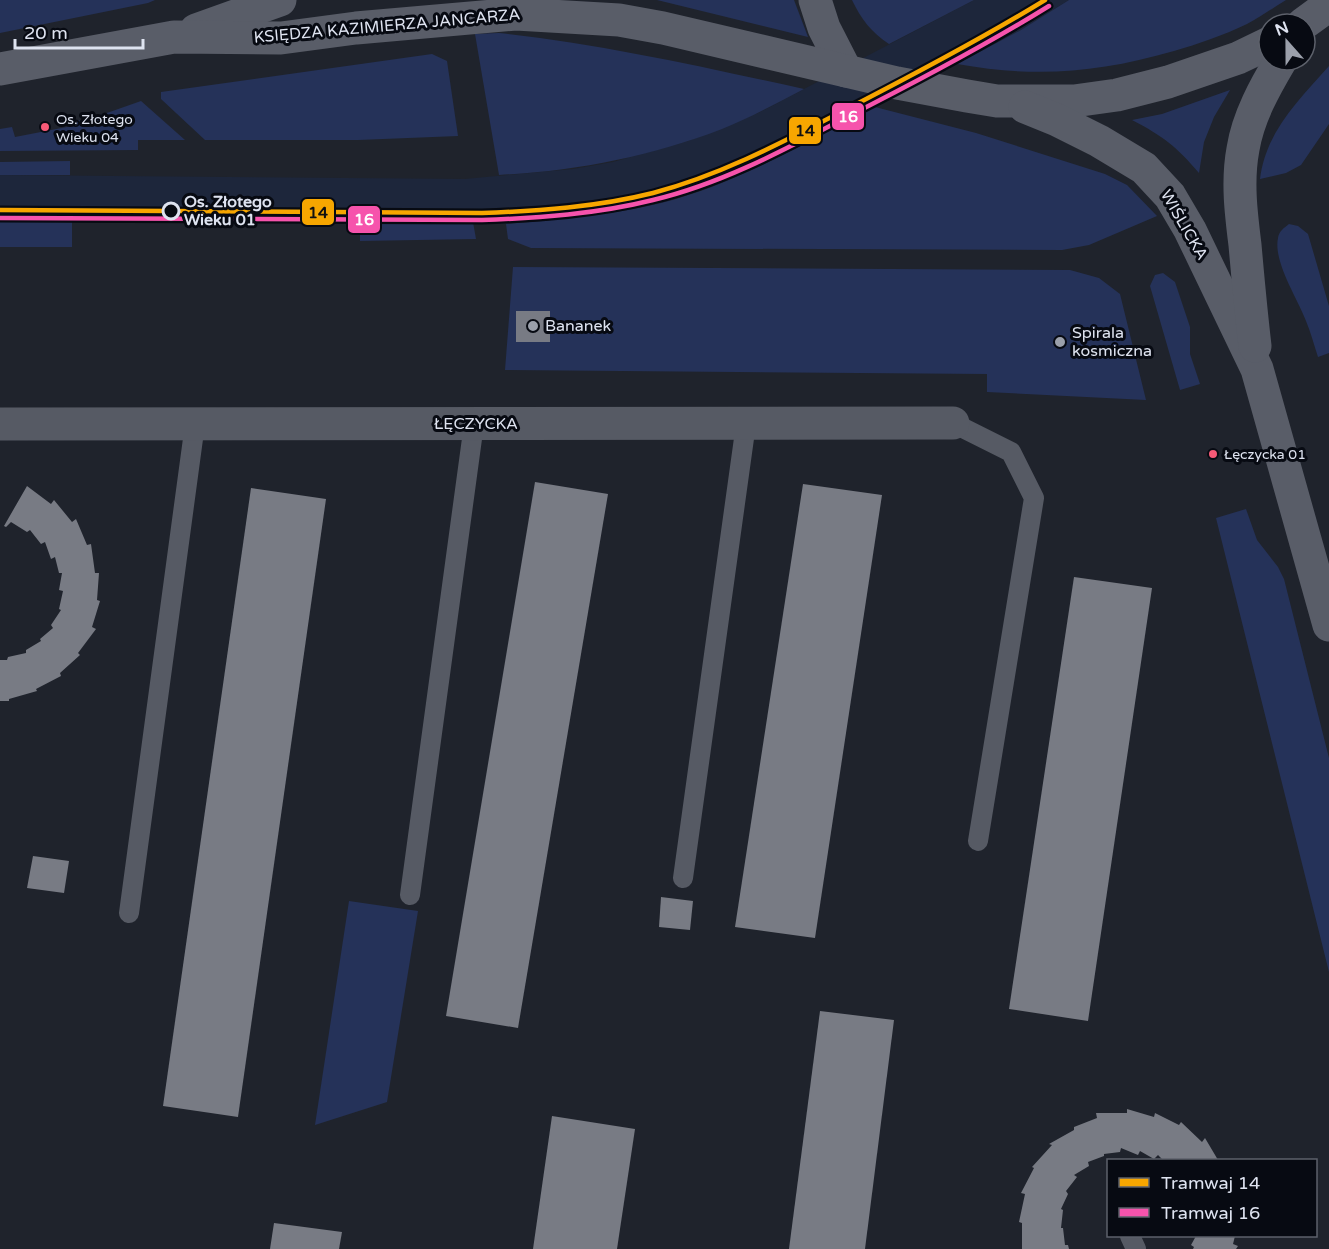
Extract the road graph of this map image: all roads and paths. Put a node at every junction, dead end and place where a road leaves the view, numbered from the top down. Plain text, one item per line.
1 (280, 0) edge
2 (815, 0) edge
3 (174, 37) junction
4 (1257, 49) edge
5 (0, 69) edge
6 (846, 71) junction
7 (1275, 72) edge
8 (997, 101) junction
9 (1257, 369) junction
10 (952, 423) joint
11 (0, 424) edge
12 (195, 424) junction
13 (474, 424) junction
14 (746, 424) junction
15 (1329, 625) edge
16 (978, 841) dead end
17 (683, 878) dead end
18 (410, 895) dead end
19 (129, 913) dead end

1 - 3 street, KSIĘDZA KAZIMIERZA JANCARZA
2 - 6 street
3 - 5 street, KSIĘDZA KAZIMIERZA JANCARZA
3 - 6 street, KSIĘDZA KAZIMIERZA JANCARZA
4 - 8 street
6 - 8 street, KSIĘDZA KAZIMIERZA JANCARZA
7 - 9 street, WIŚLICKA
8 - 9 street, WIŚLICKA
9 - 15 street, WIŚLICKA
10 - 14 street, ŁĘCZYCKA
10 - 16 lane
11 - 12 street, ŁĘCZYCKA
12 - 13 street, ŁĘCZYCKA
12 - 19 lane
13 - 14 street, ŁĘCZYCKA
13 - 18 lane
14 - 17 lane

